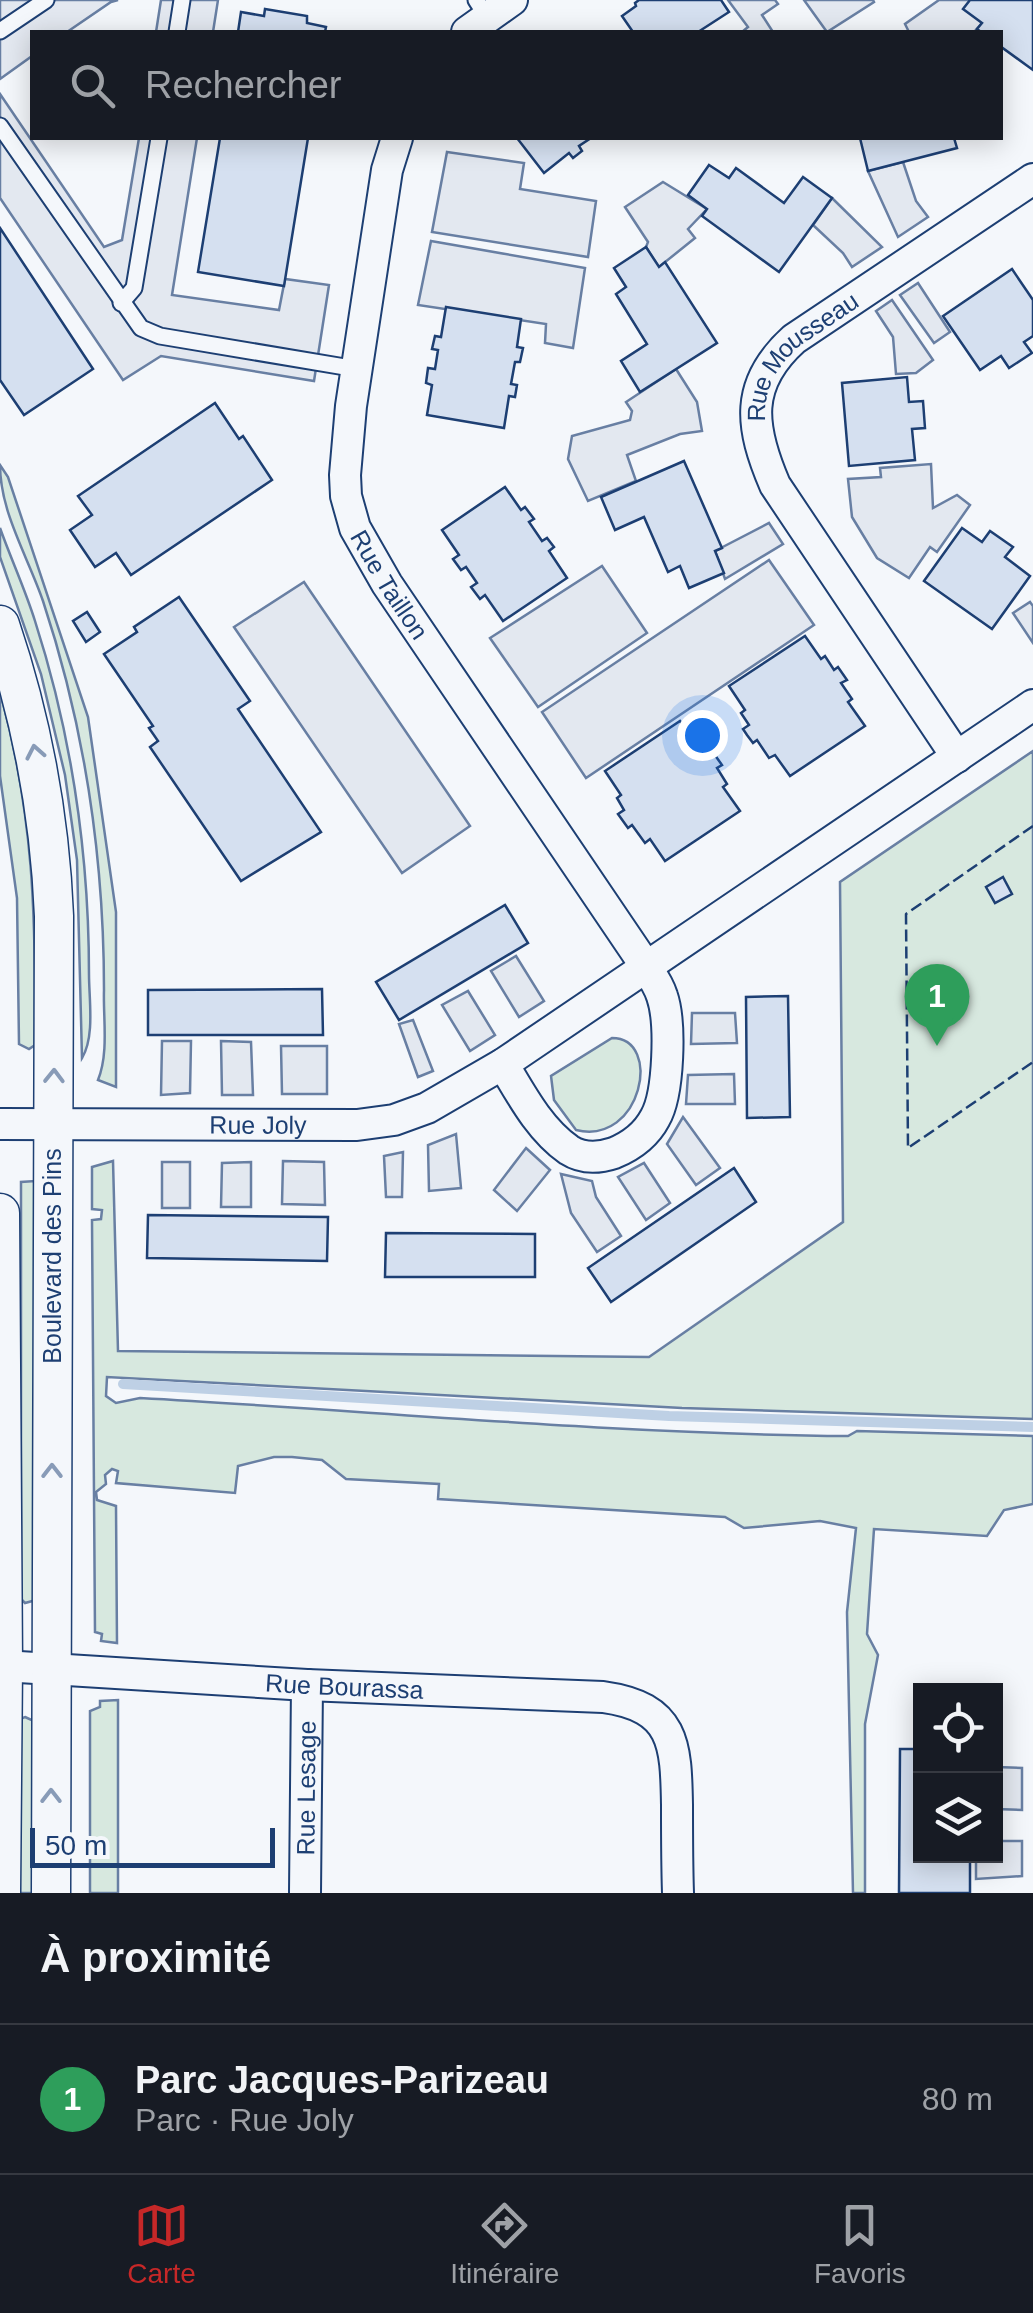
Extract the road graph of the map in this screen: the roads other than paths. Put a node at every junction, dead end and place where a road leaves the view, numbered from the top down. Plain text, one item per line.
1 (46, 0) edge
2 (182, 0) edge
3 (177, 30) edge
4 (0, 31) edge
5 (0, 126) edge
6 (159, 140) edge
7 (396, 140) edge
8 (1033, 179) edge
9 (121, 303) junction
10 (357, 368) junction
11 (0, 626) edge
12 (1033, 705) edge
13 (957, 757) junction
14 (647, 968) junction
15 (503, 1064) junction
16 (53, 1123) junction
17 (0, 1124) edge
18 (0, 1213) edge
19 (2, 1666) edge
20 (52, 1670) junction
21 (307, 1685) junction
22 (1, 1893) edge
23 (50, 1893) edge
24 (305, 1893) edge
25 (678, 1893) edge

1 - 4 lane
2 - 3 lane
5 - 9 lane
6 - 9 lane
7 - 10 street, Rue Taillon
8 - 13 street, Rue Mousseau
9 - 10 lane
10 - 14 street, Rue Taillon
16 -> 11 street, Boulevard des Pins
12 - 13 street, Rue Joly
13 - 14 street, Rue Joly
14 - 15 street, Rue Joly
14 - 15 street
15 - 16 street, Rue Joly
16 - 17 street, Rue Joly
20 -> 16 street, Boulevard des Pins
18 - 19 street, Boulevard des Pins
19 - 20 street, Rue Bourassa
19 - 22 street, Boulevard des Pins
20 - 21 street, Rue Bourassa
23 -> 20 street, Boulevard des Pins
21 - 24 street, Rue Lesage
21 - 25 street, Rue Bourassa

